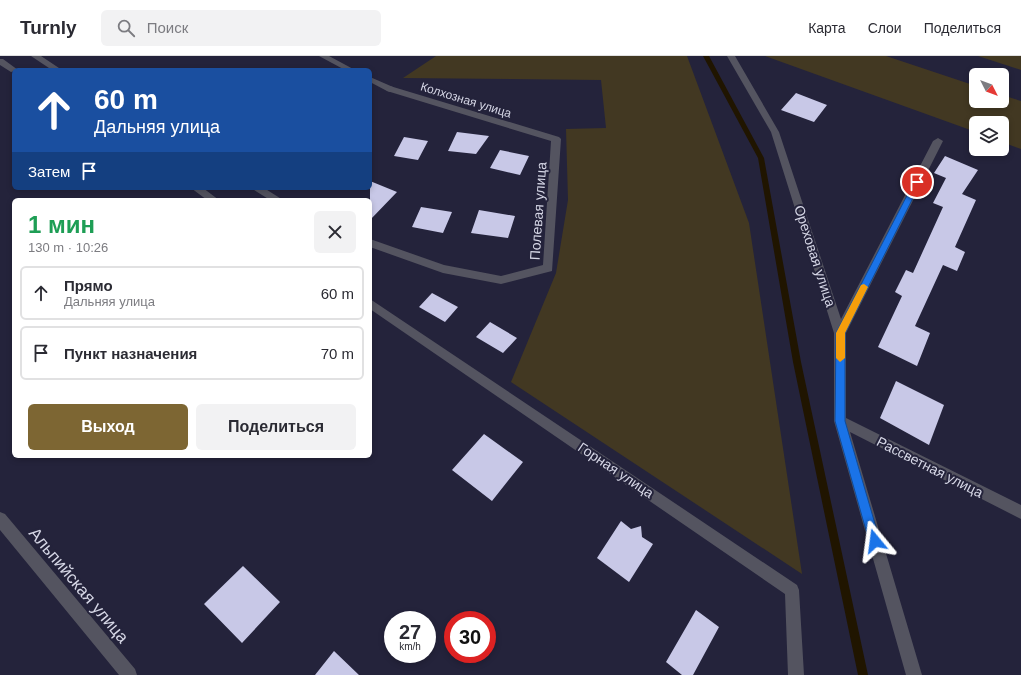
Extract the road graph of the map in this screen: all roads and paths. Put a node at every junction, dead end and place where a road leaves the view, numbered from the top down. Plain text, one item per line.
1 (35, 56) edge
2 (323, 56) edge
3 (732, 56) edge
4 (2, 61) edge
5 (12, 68) edge
6 (55, 68) edge
7 (348, 68) edge
8 (372, 80) edge
9 (556, 139) joint
10 (938, 141) dead end
11 (199, 190) edge
12 (260, 190) edge
13 (211, 198) edge
14 (274, 198) edge
15 (372, 244) edge
16 (372, 304) edge
17 (840, 333) junction
18 (840, 421) junction
19 (1021, 512) edge
20 (0, 519) edge
21 (129, 675) edge
22 (796, 675) edge
23 (914, 675) edge

1 - 6 street
2 - 7 street
3 - 17 street, Ореховая улица
4 - 5 street
8 - 9 street, Колхозная улица
9 - 15 street, Полевая улица
10 - 17 street
11 - 13 street
12 - 14 street
16 - 22 street, Горная улица
17 - 18 street, Ореховая улица
18 - 19 street, Рассветная улица
18 - 23 street, Ореховая улица
20 - 21 street, Альпийская улица

